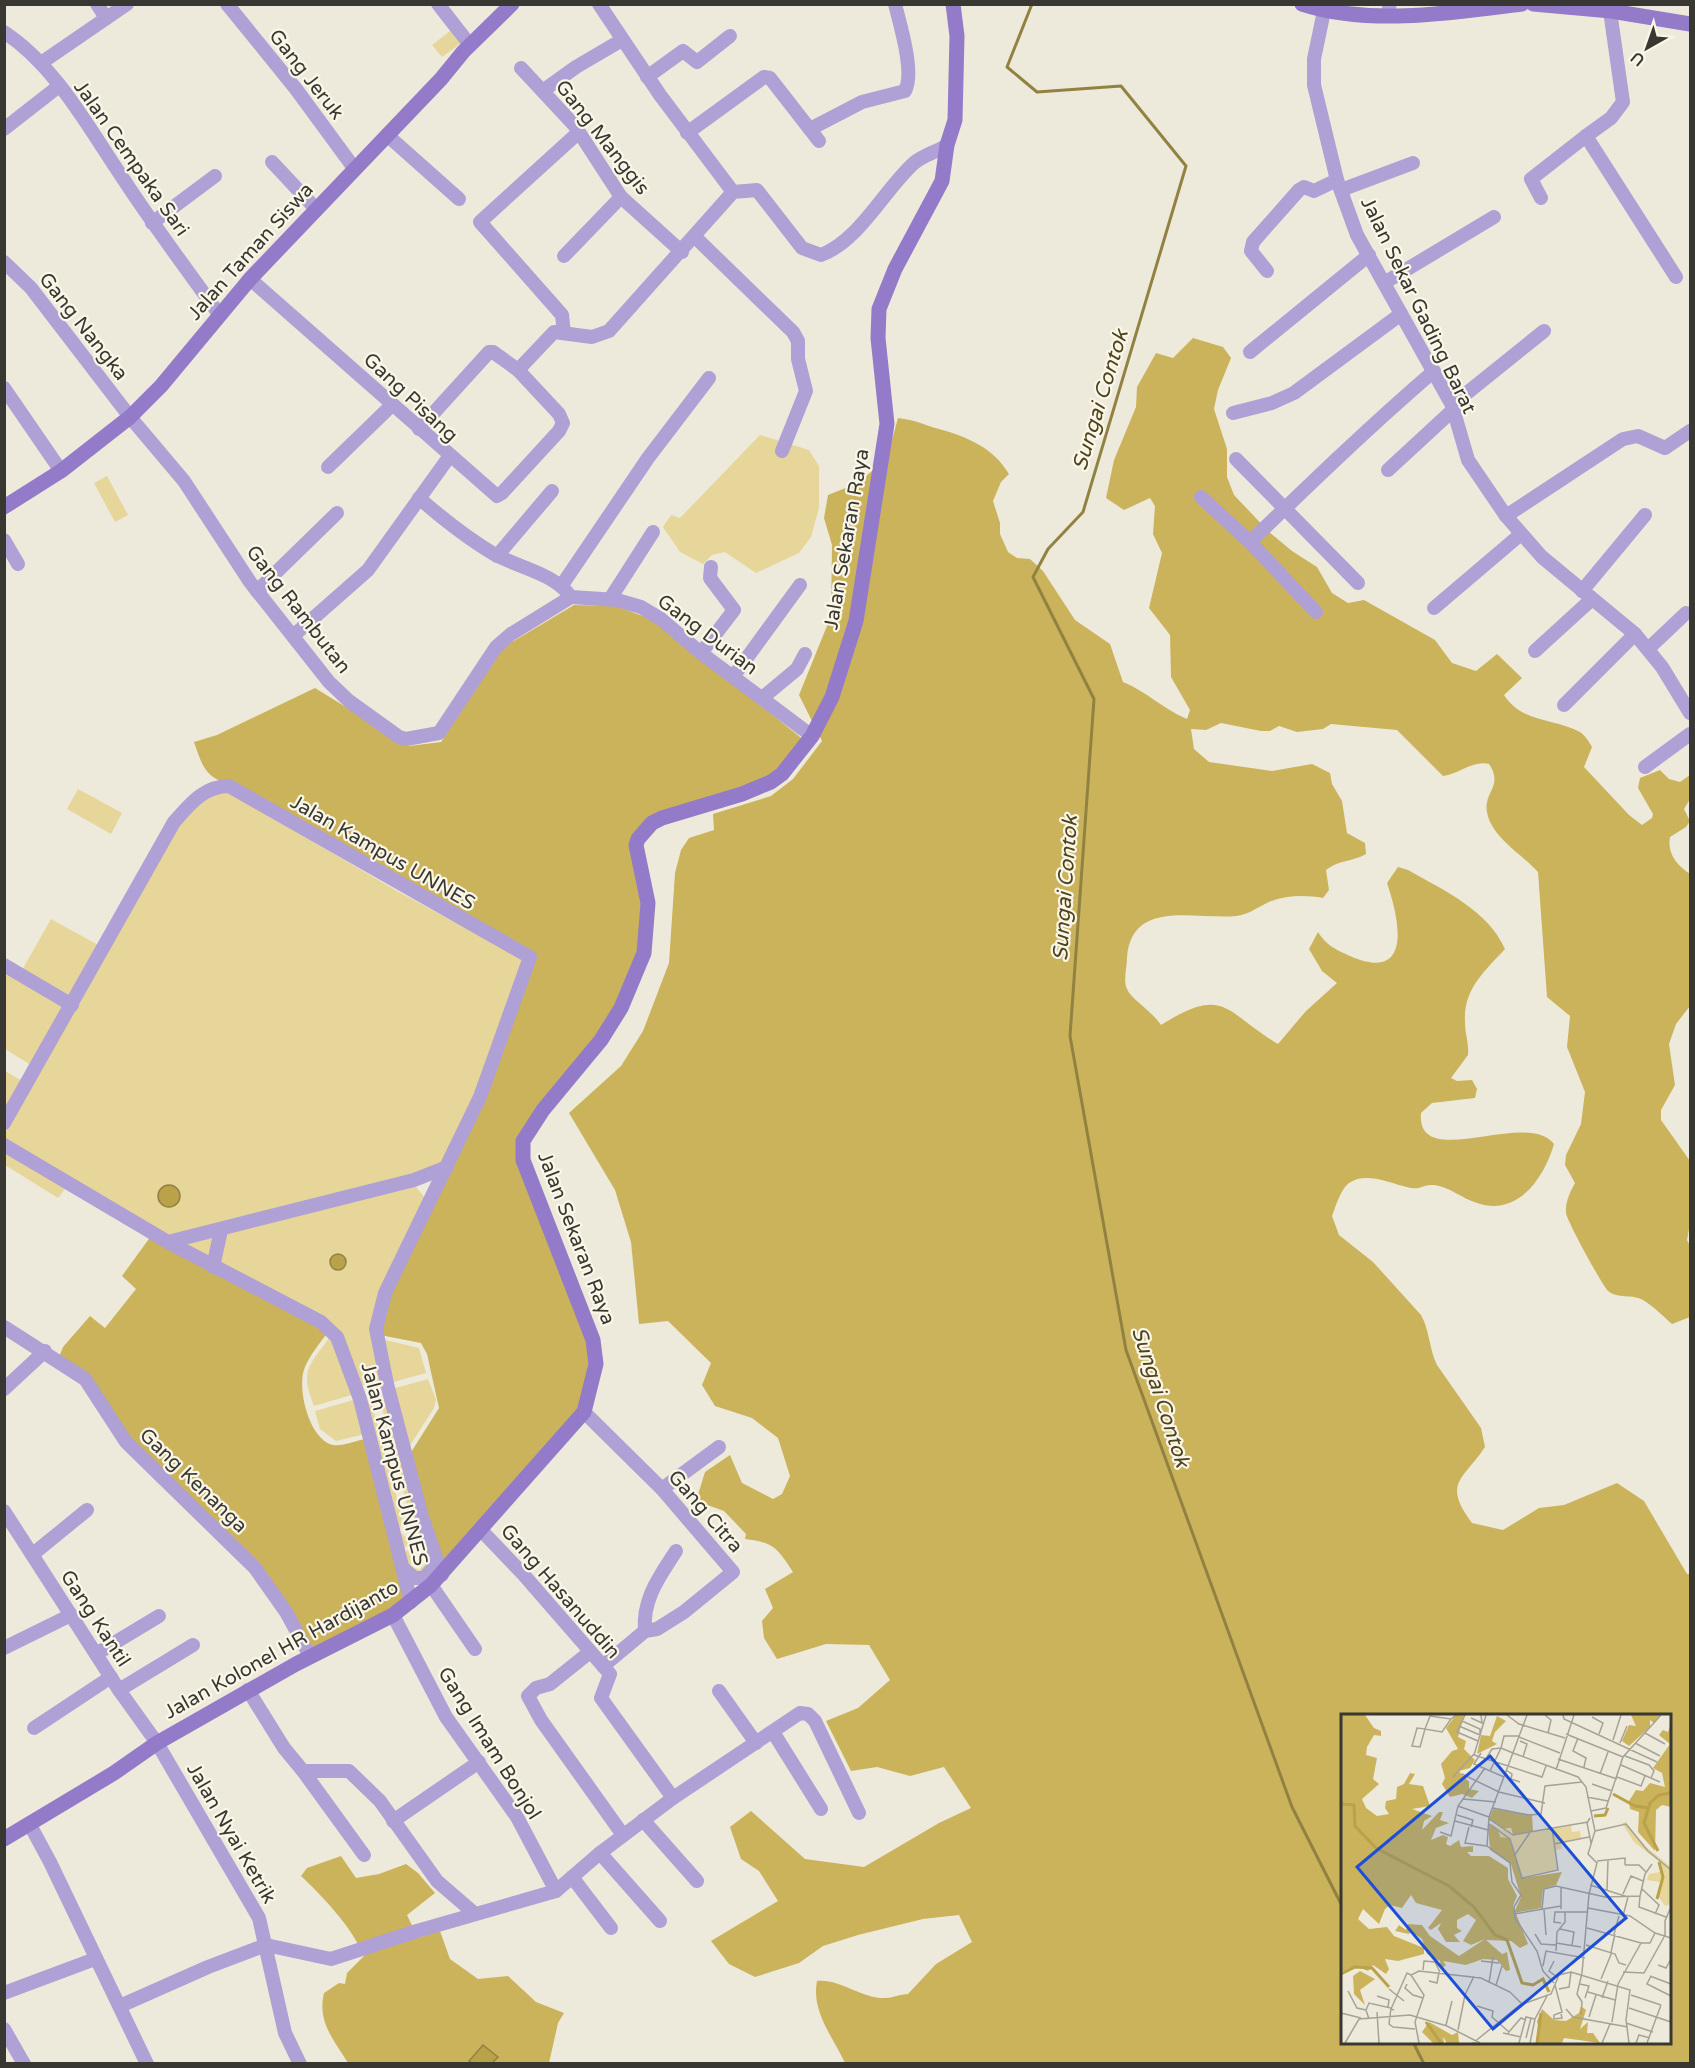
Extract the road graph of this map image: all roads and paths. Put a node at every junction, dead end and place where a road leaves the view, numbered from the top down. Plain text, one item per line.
1 (97, 4) edge
2 (127, 4) edge
3 (227, 4) edge
4 (438, 4) edge
5 (512, 4) edge
6 (598, 4) edge
7 (895, 4) edge
8 (952, 4) edge
9 (1302, 4) edge
10 (1522, 4) edge
11 (1533, 4) edge
12 (1610, 8) edge
13 (1390, 9) edge
14 (1324, 11) junction
15 (106, 18) junction
16 (1690, 24) edge
17 (730, 36) dead end
18 (7, 37) edge
19 (622, 40) junction
20 (470, 45) junction
21 (41, 63) junction
22 (521, 68) dead end
23 (647, 77) junction
24 (59, 86) junction
25 (544, 90) junction
26 (4, 129) edge
27 (810, 129) junction
28 (579, 132) junction
29 (687, 133) junction
30 (387, 135) junction
31 (1586, 136) junction
32 (819, 141) dead end
33 (947, 145) junction
34 (272, 162) dead end
35 (1413, 163) dead end
36 (354, 168) junction
37 (215, 176) dead end
38 (1339, 185) junction
39 (733, 192) junction
40 (621, 197) junction
41 (1541, 198) dead end
42 (459, 199) dead end
43 (316, 209) junction
44 (1494, 217) dead end
45 (152, 223) junction
46 (695, 237) junction
47 (682, 252) junction
48 (1369, 255) junction
49 (564, 256) dead end
50 (4, 262) edge
51 (1267, 271) dead end
52 (1676, 277) dead end
53 (250, 279) junction
54 (1384, 283) junction
55 (219, 314) junction
56 (1401, 314) junction
57 (1544, 331) dead end
58 (564, 333) junction
59 (1250, 352) dead end
60 (518, 370) junction
61 (1434, 371) junction
62 (709, 378) dead end
63 (4, 388) edge
64 (392, 405) junction
65 (1452, 407) junction
66 (1233, 413) dead end
67 (130, 417) junction
68 (419, 429) junction
69 (1690, 434) edge
70 (782, 451) dead end
71 (449, 457) junction
72 (1236, 459) dead end
73 (328, 466) dead end
74 (1388, 470) dead end
75 (61, 471) junction
76 (552, 491) dead end
77 (1201, 497) dead end
78 (418, 498) junction
79 (4, 507) edge
80 (1285, 508) junction
81 (337, 513) dead end
82 (1645, 515) dead end
83 (1506, 516) junction
84 (653, 532) dead end
85 (1521, 534) junction
86 (4, 540) edge
87 (1250, 542) junction
88 (497, 556) junction
89 (18, 564) dead end
90 (711, 567) dead end
91 (1358, 583) dead end
92 (800, 585) dead end
93 (257, 591) junction
94 (567, 591) junction
95 (1587, 595) junction
96 (610, 599) junction
97 (1434, 608) dead end
98 (1316, 612) dead end
99 (1686, 613) dead end
100 (1635, 634) junction
101 (293, 636) junction
102 (1648, 649) junction
103 (1535, 651) dead end
104 (701, 653) junction
105 (805, 654) dead end
106 (733, 677) junction
107 (762, 698) junction
108 (1564, 705) dead end
109 (1690, 711) edge
110 (1690, 734) edge
111 (812, 736) junction
112 (1645, 767) dead end
113 (5, 968) edge
114 (72, 1005) junction
115 (4, 1123) edge
116 (4, 1145) edge
117 (447, 1167) junction
118 (414, 1180) junction
119 (430, 1202) junction
120 (221, 1230) junction
121 (168, 1242) junction
122 (213, 1267) junction
123 (4, 1327) edge
124 (45, 1351) junction
125 (596, 1364) joint
126 (4, 1389) edge
127 (584, 1412) junction
128 (719, 1447) dead end
129 (662, 1489) junction
130 (87, 1510) dead end
131 (4, 1511) edge
132 (481, 1530) junction
133 (676, 1551) dead end
134 (33, 1554) junction
135 (435, 1559) junction
136 (403, 1568) junction
137 (436, 1580) junction
138 (411, 1602) junction
139 (71, 1615) junction
140 (393, 1615) junction
141 (159, 1616) dead end
142 (645, 1630) junction
143 (6, 1644) edge
144 (193, 1645) dead end
145 (475, 1649) dead end
146 (590, 1652) junction
147 (96, 1654) junction
148 (310, 1656) junction
149 (603, 1666) junction
150 (111, 1677) junction
151 (119, 1690) junction
152 (248, 1690) junction
153 (719, 1691) dead end
154 (34, 1728) dead end
155 (773, 1732) junction
156 (157, 1743) junction
157 (756, 1743) junction
158 (479, 1762) junction
159 (303, 1771) junction
160 (673, 1798) junction
161 (821, 1809) dead end
162 (860, 1813) dead end
163 (644, 1820) junction
164 (393, 1821) junction
165 (30, 1825) junction
166 (623, 1835) junction
167 (4, 1839) edge
168 (600, 1853) junction
169 (363, 1855) dead end
170 (572, 1877) junction
171 (698, 1881) dead end
172 (556, 1891) junction
173 (474, 1913) junction
174 (660, 1921) dead end
175 (611, 1928) dead end
176 (266, 1945) junction
177 (95, 1959) junction
178 (4, 1993) edge
179 (120, 2006) junction
180 (4, 2029) edge
181 (24, 2064) edge
182 (147, 2064) edge
183 (300, 2064) edge

1 - 15 street
2 - 15 street
3 - 36 street, Gang Jeruk
4 - 20 street
5 - 20 main road, Jalan Taman Siswa
6 - 19 street
7 - 27 street
8 - 33 main road, Jalan Sekaran Raya
9 - 14 main road
10 - 13 main road
11 - 12 main road
12 - 16 main road
12 - 31 street
13 - 14 main road
14 - 38 street, Jalan Sekar Gading Barat
15 - 21 street
17 - 23 street
18 - 21 street, Jalan Cempaka Sari
19 - 23 street
19 - 25 street
20 - 30 main road, Jalan Taman Siswa
21 - 24 street, Jalan Cempaka Sari
22 - 25 street, Gang Manggis
23 - 29 street
24 - 26 street
24 - 45 street, Jalan Cempaka Sari
25 - 28 street, Gang Manggis
27 - 29 street
27 - 32 street
28 - 40 street, Gang Manggis
28 - 58 street
29 - 39 street
30 - 36 main road, Jalan Taman Siswa
30 - 42 street
31 - 41 street
31 - 52 street
33 - 39 street
33 - 111 main road, Jalan Sekaran Raya
34 - 43 street
35 - 38 street
36 - 43 main road, Jalan Taman Siswa
37 - 45 street
38 - 48 street, Jalan Sekar Gading Barat
38 - 51 street
39 - 46 street
40 - 47 street, Gang Manggis
40 - 49 street
43 - 53 main road, Jalan Taman Siswa
44 - 54 street
45 - 55 street, Jalan Cempaka Sari
46 - 47 street
46 - 70 street
47 - 58 street
48 - 54 street, Jalan Sekar Gading Barat
48 - 59 street
50 - 67 street, Gang Nangka
53 - 55 main road, Jalan Taman Siswa
53 - 64 street, Gang Pisang
54 - 56 street, Jalan Sekar Gading Barat
55 - 67 main road, Jalan Taman Siswa
56 - 61 street, Jalan Sekar Gading Barat
56 - 66 street
57 - 65 street
58 - 60 street
60 - 68 street
60 - 71 street
61 - 65 street, Jalan Sekar Gading Barat
61 - 80 street
62 - 94 street
63 - 75 street
64 - 68 street, Gang Pisang
64 - 73 street
65 - 74 street
65 - 83 street, Jalan Sekar Gading Barat
67 - 75 main road, Jalan Taman Siswa
67 - 93 street, Gang Rambutan
68 - 71 street, Gang Pisang
69 - 83 street
71 - 78 street, Gang Pisang
72 - 80 street
75 - 79 main road, Jalan Taman Siswa
76 - 88 street
77 - 87 street
78 - 88 street, Gang Durian
78 - 101 street, Gang Pisang
80 - 87 street
80 - 91 street
81 - 93 street
82 - 95 street
83 - 85 street, Jalan Sekar Gading Barat
84 - 96 street
85 - 95 street, Jalan Sekar Gading Barat
85 - 97 street
86 - 89 street
87 - 98 street
88 - 94 street, Gang Durian
90 - 104 street
92 - 106 street
93 - 101 street, Gang Rambutan
94 - 96 street, Gang Durian
94 - 101 street, Gang Rambutan
95 - 100 street, Jalan Sekar Gading Barat
95 - 103 street
96 - 104 street, Gang Durian
99 - 102 street
100 - 102 street, Jalan Sekar Gading Barat
100 - 108 street
102 - 109 street, Jalan Sekar Gading Barat
104 - 106 street, Gang Durian
105 - 107 street
106 - 107 street, Gang Durian
107 - 111 street, Gang Durian
110 - 112 street
111 - 125 main road, Jalan Sekaran Raya
113 - 114 street
114 - 115 street, Jalan Kampus UNNES
114 - 117 street, Jalan Kampus UNNES
116 - 121 street, Jalan Kampus UNNES
117 - 118 street
117 - 119 street, Jalan Kampus UNNES
118 - 119 street
118 - 120 street
119 - 135 street, Jalan Kampus UNNES
120 - 121 street
120 - 122 street
121 - 122 street, Jalan Kampus UNNES
122 - 136 street, Jalan Kampus UNNES
123 - 124 street, Gang Kenanga
124 - 126 street
124 - 148 street, Gang Kenanga
125 - 127 main road, Jalan Kolonel HR Hardijanto
127 - 129 street, Gang Citra
127 - 132 main road, Jalan Kolonel HR Hardijanto
128 - 129 street
129 - 142 street, Gang Citra
130 - 134 street
131 - 134 street, Gang Kantil
132 - 137 main road, Jalan Kolonel HR Hardijanto
132 - 146 street, Gang Hasanuddin
133 - 142 street
134 - 139 street, Gang Kantil
135 - 136 street
135 - 137 street, Jalan Kampus UNNES
136 - 138 street, Jalan Kampus UNNES
137 - 138 main road, Jalan Kolonel HR Hardijanto
137 - 145 street, Jalan Kampus UNNES
138 - 140 main road, Jalan Kolonel HR Hardijanto
139 - 143 street
139 - 147 street, Gang Kantil
140 - 148 main road, Jalan Kolonel HR Hardijanto
140 - 158 street, Gang Imam Bonjol
141 - 147 street
142 - 149 street, Gang Citra
144 - 151 street
146 - 149 street, Gang Hasanuddin
146 - 166 street
147 - 150 street, Gang Kantil
148 - 152 main road, Jalan Kolonel HR Hardijanto
149 - 160 street, Gang Hasanuddin
150 - 151 street, Gang Kantil
150 - 154 street
151 - 156 street, Gang Kantil
152 - 156 main road, Jalan Kolonel HR Hardijanto
152 - 159 street
153 - 157 street
155 - 157 street
155 - 161 street
155 - 162 street
156 - 165 main road, Jalan Kolonel HR Hardijanto
156 - 176 street, Jalan Nyai Ketrik
157 - 160 street
158 - 164 street
158 - 172 street, Gang Imam Bonjol
159 - 164 street
159 - 169 street
160 - 163 street
163 - 166 street
163 - 171 street
164 - 173 street
165 - 167 main road, Jalan Kolonel HR Hardijanto
165 - 177 street
166 - 168 street
168 - 170 street
168 - 174 street
170 - 172 street
170 - 175 street
172 - 173 street
173 - 176 street
176 - 179 street
176 - 183 street, Jalan Nyai Ketrik
177 - 178 street
177 - 179 street
179 - 182 street
180 - 181 street

